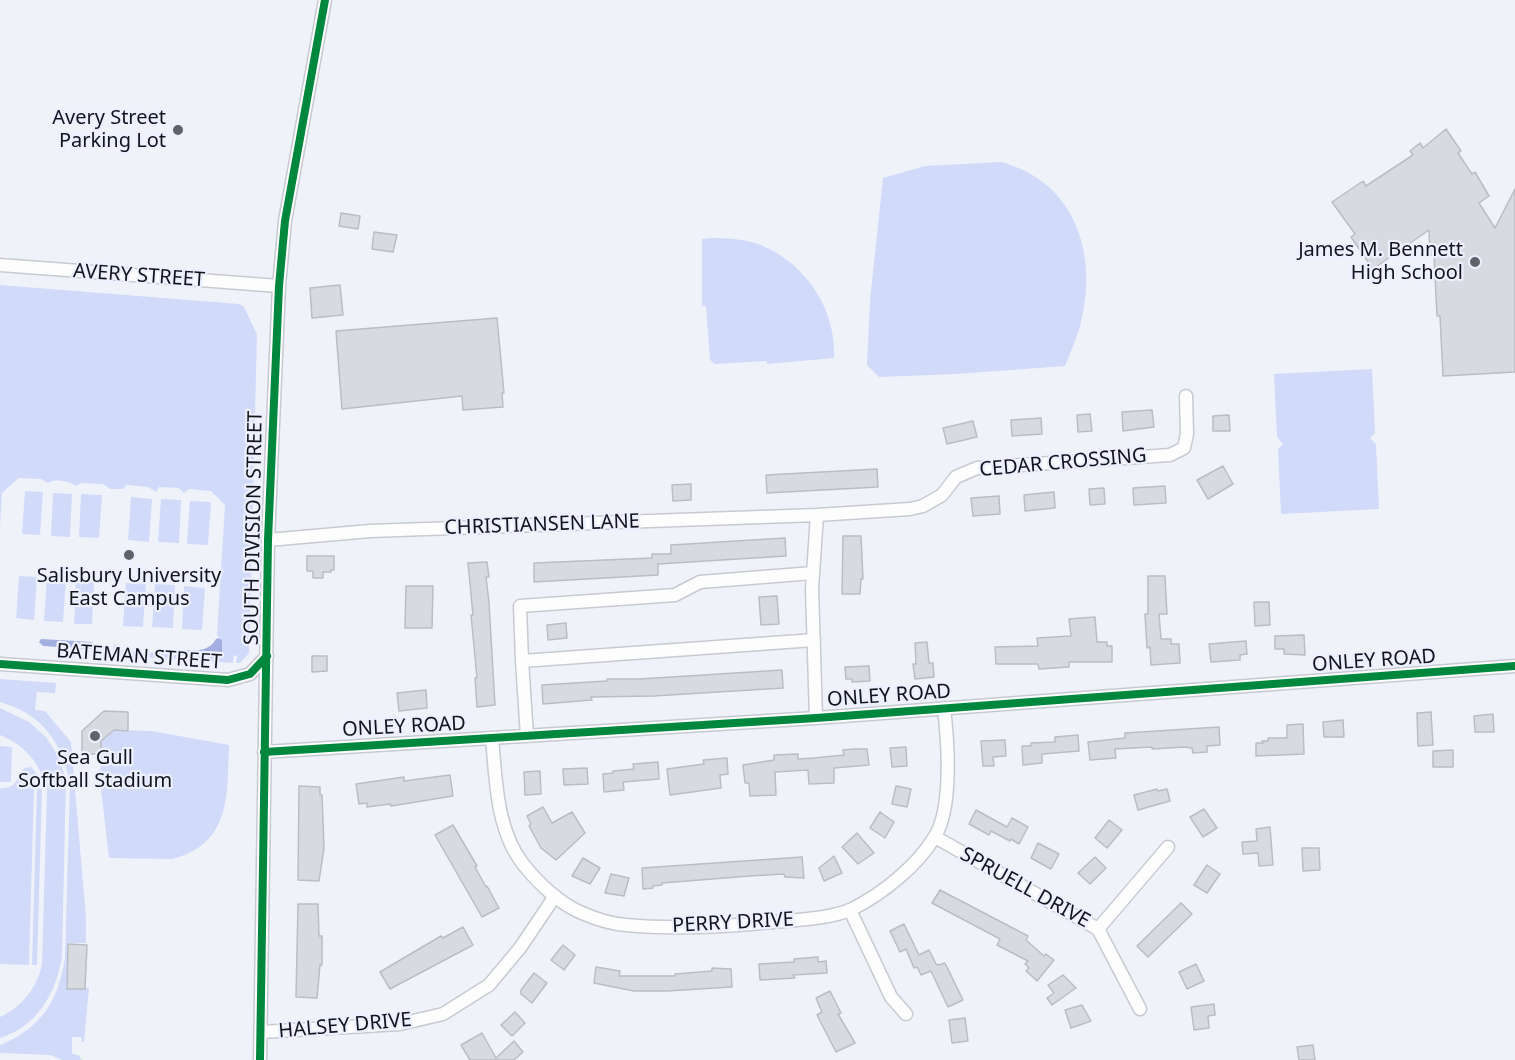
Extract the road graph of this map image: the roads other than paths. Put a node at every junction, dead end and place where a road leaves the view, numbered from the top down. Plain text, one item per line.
1 (325, 0) edge
2 (0, 265) edge
3 (279, 286) junction
4 (1186, 396) dead end
5 (817, 514) junction
6 (268, 540) junction
7 (813, 573) junction
8 (814, 640) junction
9 (267, 656) junction
10 (522, 661) junction
11 (0, 664) edge
12 (1515, 666) edge
13 (944, 708) junction
14 (816, 718) junction
15 (527, 736) junction
16 (492, 738) junction
17 (264, 752) junction
18 (935, 837) junction
19 (1168, 847) dead end
20 (555, 896) junction
21 (850, 910) junction
22 (1098, 929) junction
23 (1140, 1009) dead end
24 (906, 1014) dead end
25 (261, 1032) junction
26 (261, 1060) edge

1 - 3 street, SOUTH DIVISION STREET
2 - 3 street, AVERY STREET
3 - 6 street, SOUTH DIVISION STREET
4 - 5 street, CEDAR CROSSING
5 - 6 street, CHRISTIANSEN LANE
5 - 7 street
6 - 9 street, SOUTH DIVISION STREET
7 - 8 street
7 - 10 street
8 - 10 street
8 - 14 street
9 - 11 street, BATEMAN STREET
9 - 17 street, SOUTH DIVISION STREET
10 - 15 street
12 - 13 street, ONLEY ROAD
13 - 14 street, ONLEY ROAD
13 - 18 street, PERRY DRIVE
14 - 15 street, ONLEY ROAD
15 - 16 street, ONLEY ROAD
16 - 17 street, ONLEY ROAD
16 - 20 street, PERRY DRIVE
17 - 25 street, SOUTH DIVISION STREET
18 - 21 street, PERRY DRIVE
18 - 22 street, SPRUELL DRIVE
19 - 22 street
20 - 21 street, PERRY DRIVE
20 - 25 street, HALSEY DRIVE
21 - 24 street
22 - 23 street, SPRUELL DRIVE
25 - 26 street, SOUTH DIVISION STREET

